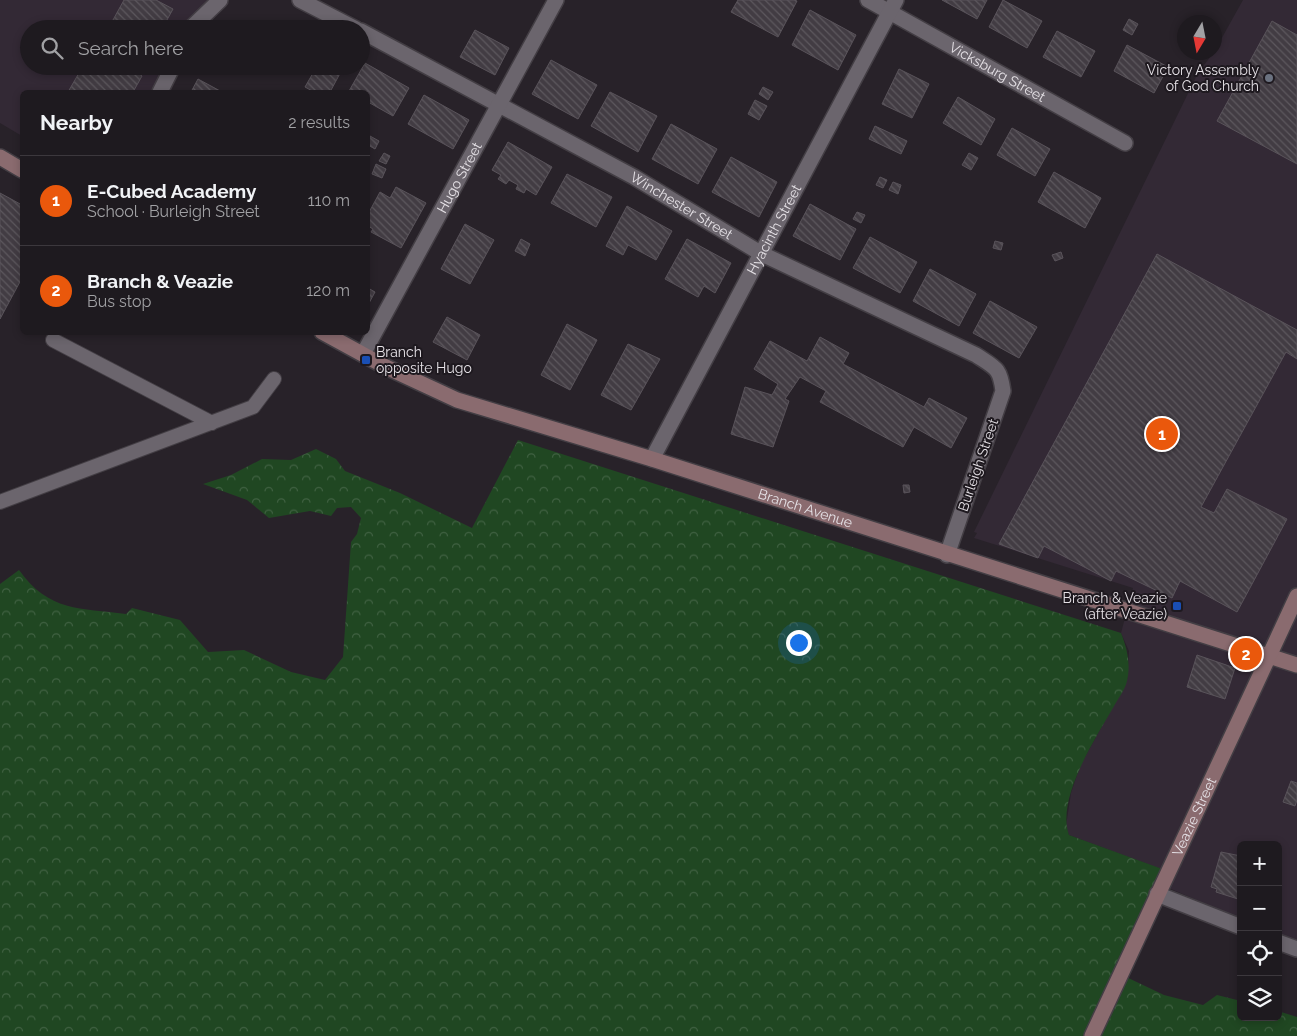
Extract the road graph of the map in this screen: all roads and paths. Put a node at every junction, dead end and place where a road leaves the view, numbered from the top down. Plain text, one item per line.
1 (220, 0) edge
2 (300, 0) edge
3 (556, 0) edge
4 (868, 0) edge
5 (893, 6) edge
6 (199, 20) edge
7 (339, 20) edge
8 (370, 36) edge
9 (168, 75) edge
10 (161, 90) edge
11 (498, 106) junction
12 (1125, 143) dead end
13 (0, 157) edge
14 (20, 169) edge
15 (762, 254) junction
16 (328, 335) edge
17 (53, 340) dead end
18 (363, 354) junction
19 (1001, 375) joint
20 (274, 379) dead end
21 (212, 423) junction
22 (652, 460) junction
23 (0, 502) edge
24 (946, 555) junction
25 (1297, 596) edge
26 (1268, 656) junction
27 (1297, 665) edge
28 (1157, 894) junction
29 (1237, 925) edge
30 (1282, 943) edge
31 (1297, 949) edge
32 (1092, 1036) edge

1 - 6 street
2 - 7 street
3 - 11 street, Hugo Street
4 - 5 street, Vicksburg Street
5 - 12 street, Vicksburg Street
5 - 15 street, Hyacinth Street
8 - 11 street, Winchester Street
9 - 10 street
11 - 15 street, Winchester Street
11 - 18 street, Hugo Street
13 - 14 main road
15 - 19 street, Winchester Street
15 - 22 street, Hyacinth Street
16 - 18 main road, Branch Avenue
17 - 21 lane
18 - 22 main road, Branch Avenue
19 - 24 street, Burleigh Street
20 - 21 lane
21 - 23 lane
22 - 24 main road, Branch Avenue
24 - 26 main road, Branch Avenue
25 - 26 main road, Veazie Street
26 - 27 main road, Branch Avenue
26 - 28 main road, Veazie Street
28 - 29 street
28 - 32 main road, Veazie Street
30 - 31 street

